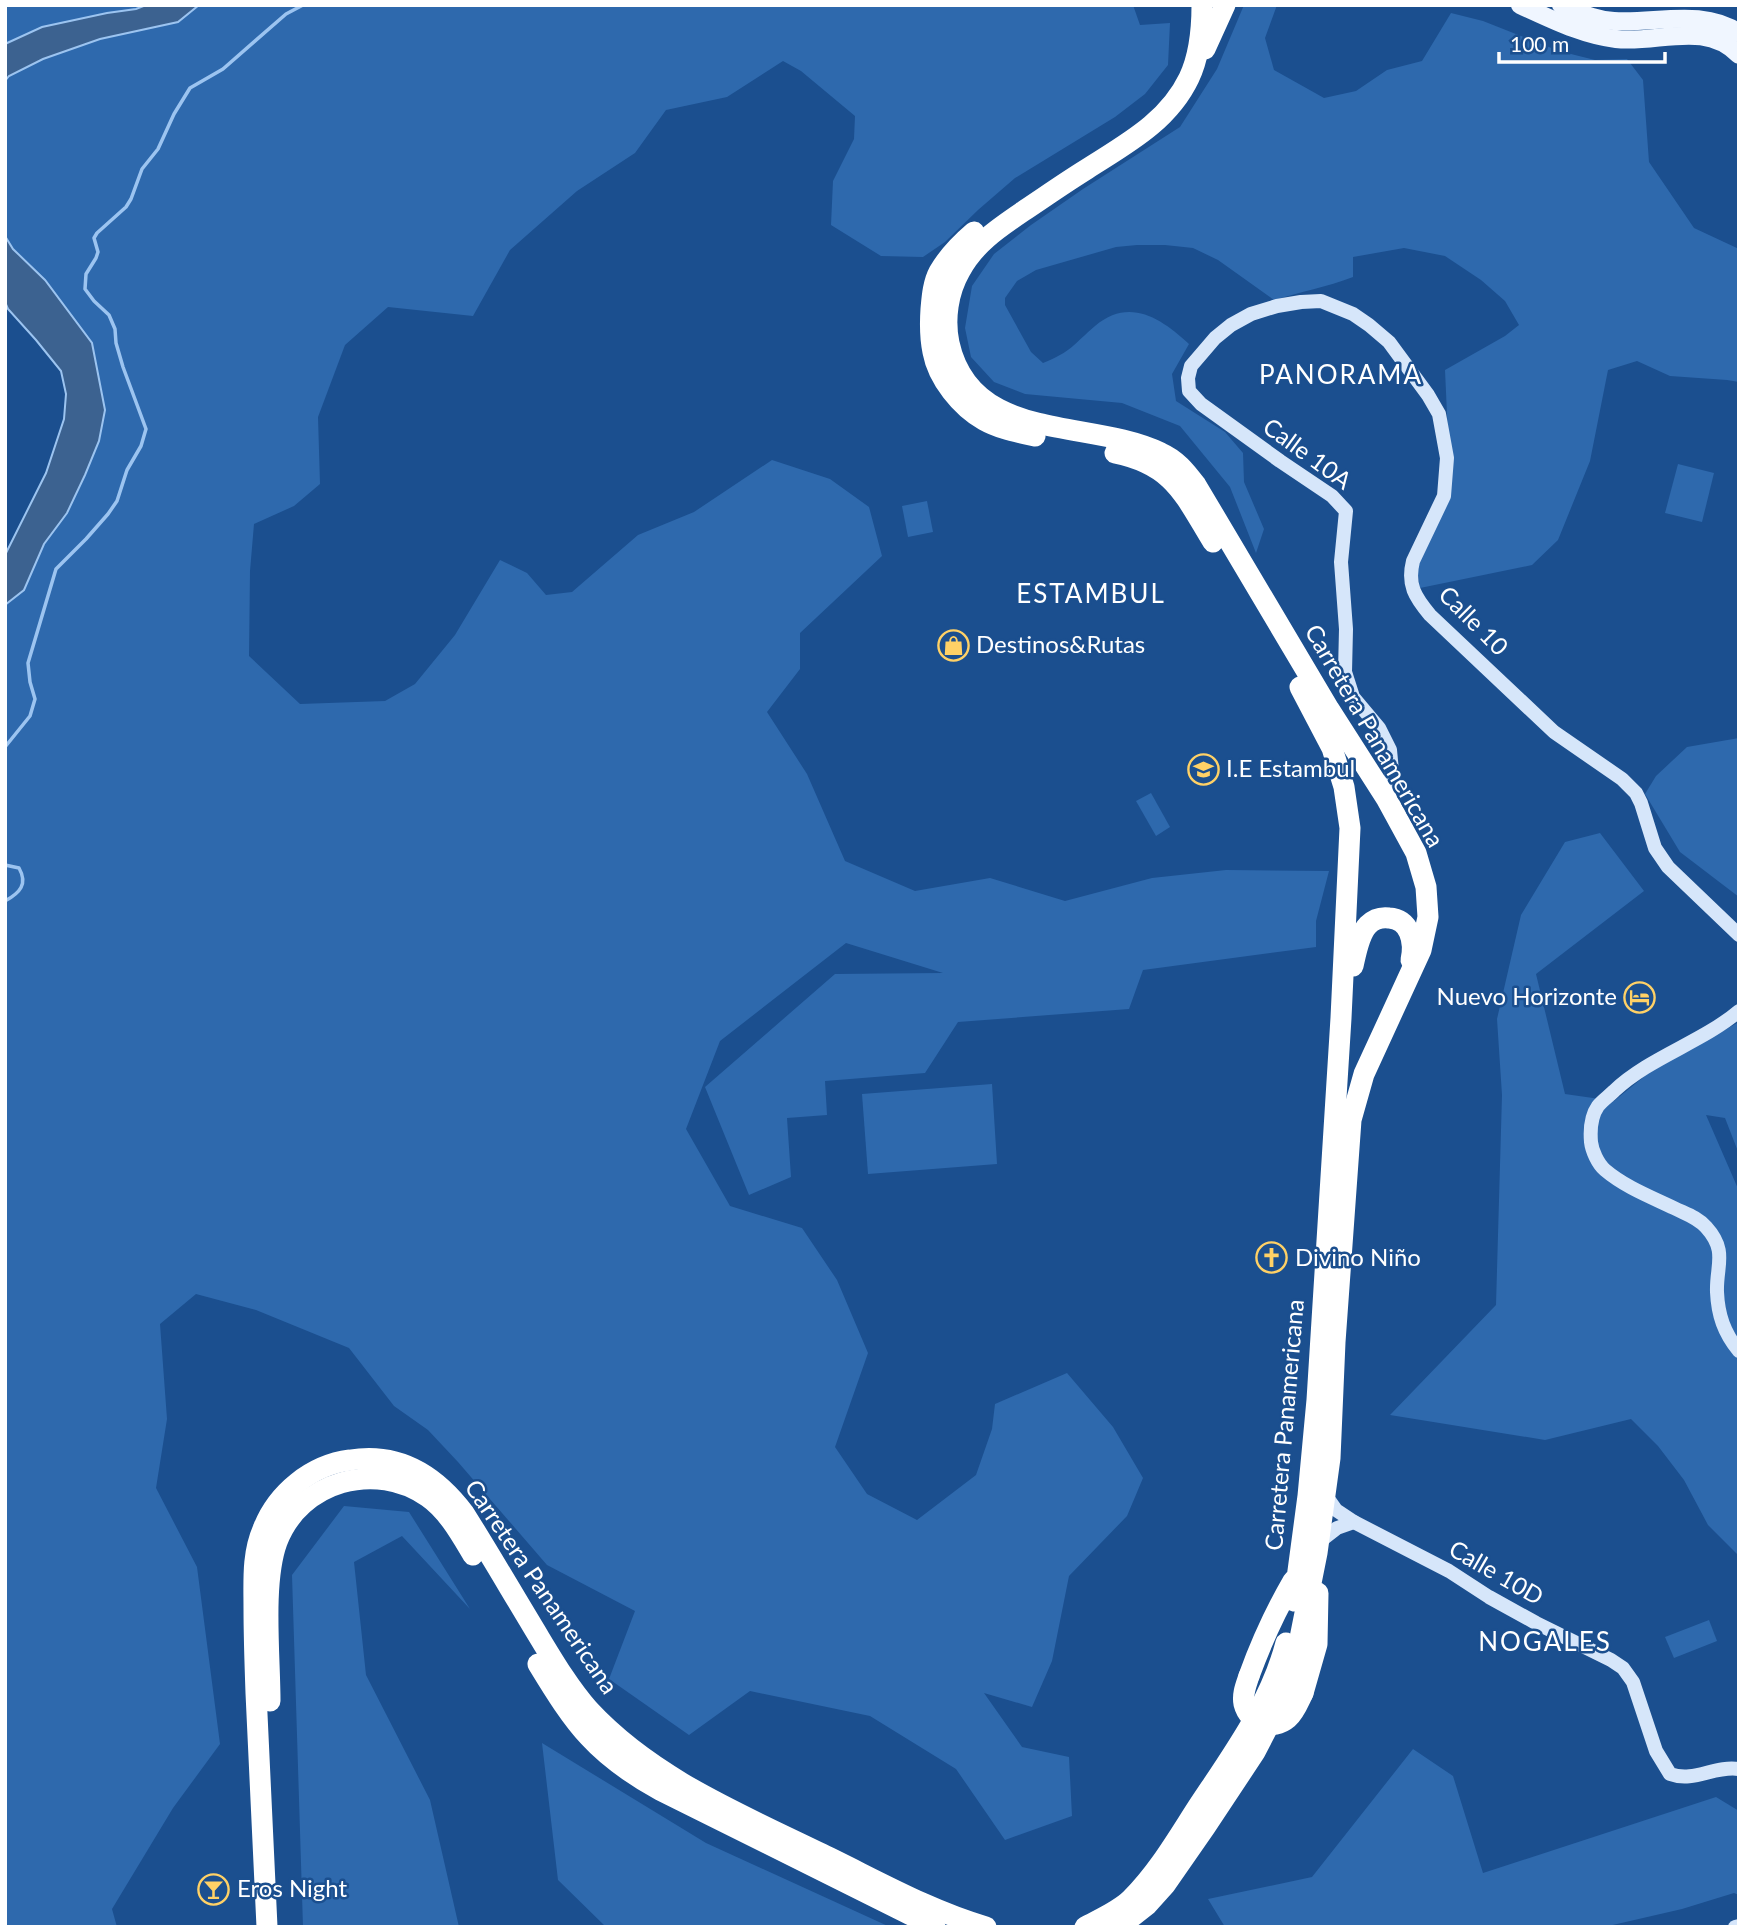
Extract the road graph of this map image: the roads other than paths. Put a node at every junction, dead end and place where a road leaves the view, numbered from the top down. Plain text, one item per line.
1 (1194, 5) edge
2 (1202, 5) edge
3 (1225, 5) edge
4 (1520, 5) edge
5 (1561, 5) edge
6 (1739, 33) edge
7 (1739, 55) edge
8 (1189, 78) junction
9 (1201, 404) joint
10 (1386, 798) junction
11 (1739, 935) edge
12 (1402, 992) junction
13 (1739, 1011) edge
14 (1342, 1018) junction
15 (1739, 1351) edge
16 (1324, 1493) junction
17 (1354, 1522) junction
18 (1318, 1548) junction
19 (1298, 1573) junction
20 (1739, 1769) edge
21 (267, 1927) edge
22 (276, 1927) edge
23 (935, 1927) edge
24 (986, 1927) edge
25 (1085, 1927) edge
26 (1119, 1927) edge

1 - 14 highway, Carretera Panamericana
2 - 8 highway, Carretera Panamericana
3 - 8 highway
4 - 7 main road
5 - 6 main road
8 - 10 highway, Carretera Panamericana
9 - 10 street, Calle 10A
9 - 11 street, Calle 10
10 - 12 highway, Carretera Panamericana
12 - 14 highway
12 - 16 highway, Carretera Panamericana
13 - 15 street
14 - 19 highway, Carretera Panamericana
16 - 17 street, Calle 10D
16 - 18 highway, Carretera Panamericana
17 - 18 street
17 - 20 street, Calle 10D
18 - 19 highway, bridge
18 - 26 highway, Carretera Panamericana
19 - 25 highway, Carretera Panamericana
21 - 24 highway, Carretera Panamericana
22 - 23 highway, Carretera Panamericana

